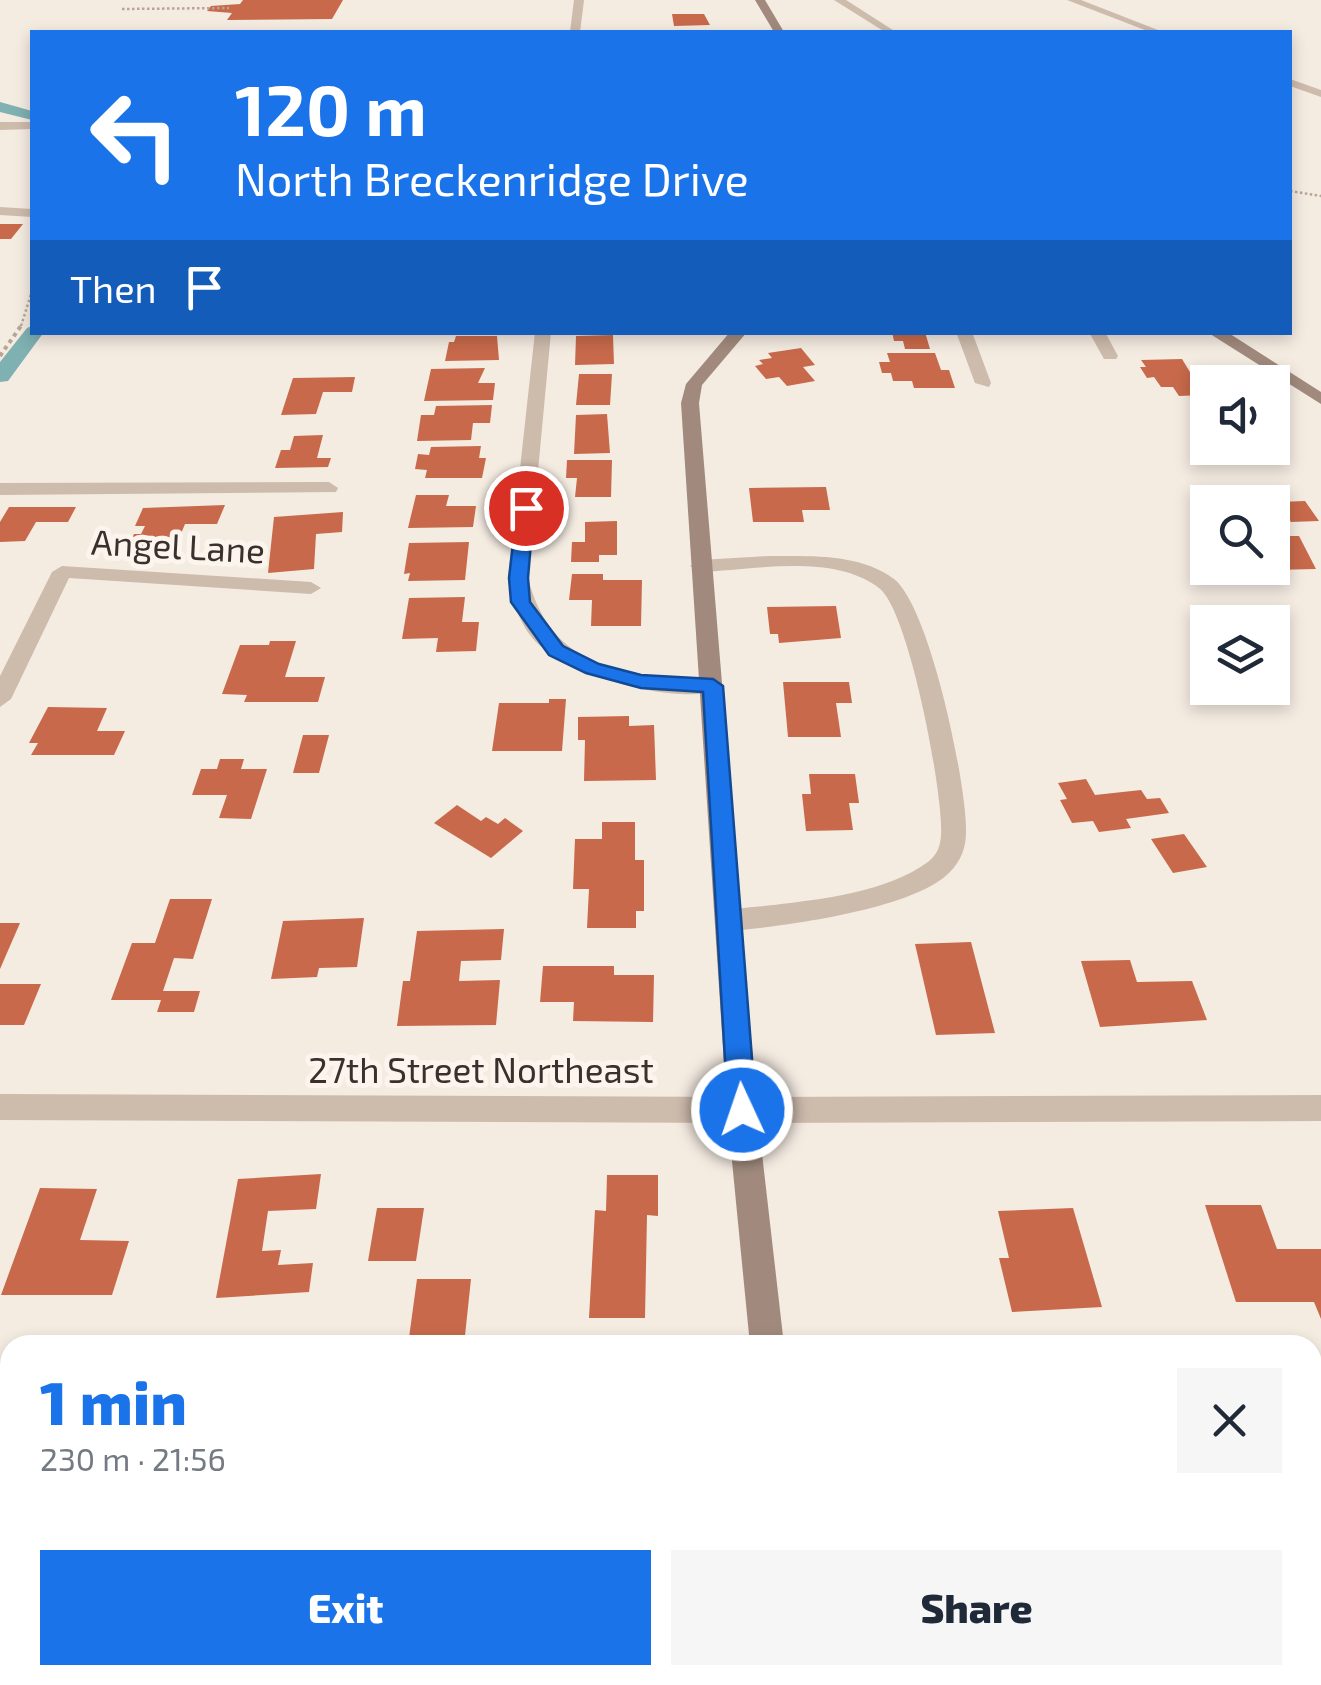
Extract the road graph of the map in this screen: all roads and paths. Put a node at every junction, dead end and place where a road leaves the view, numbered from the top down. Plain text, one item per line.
1 (579, 0) edge
2 (760, 0) edge
3 (840, 0) edge
4 (1072, 0) edge
5 (230, 8) dead end
6 (122, 9) dead end
7 (575, 30) edge
8 (779, 30) edge
9 (887, 30) edge
10 (1153, 30) edge
11 (1292, 83) edge
12 (1321, 94) edge
13 (0, 126) edge
14 (30, 126) edge
15 (1292, 191) edge
16 (1321, 196) edge
17 (0, 211) edge
18 (30, 213) edge
19 (30, 299) edge
20 (543, 335) edge
21 (736, 335) edge
22 (965, 335) edge
23 (1099, 335) edge
24 (1221, 335) edge
25 (0, 356) edge
26 (1110, 356) dead end
27 (983, 383) dead end
28 (1321, 398) edge
29 (329, 488) dead end
30 (0, 489) edge
31 (700, 566) junction
32 (311, 588) dead end
33 (713, 686) junction
34 (0, 699) edge
35 (731, 920) junction
36 (0, 1107) edge
37 (1321, 1108) edge
38 (742, 1110) junction
39 (766, 1335) edge

1 - 7 street
2 - 8 main road
3 - 9 street
4 - 10 street
5 - 6 path
11 - 12 street
13 - 14 street
15 - 16 path
17 - 18 street
19 - 25 path
20 - 33 street
21 - 31 main road
22 - 27 street
23 - 26 street
24 - 28 main road
29 - 30 street
31 - 33 main road
31 - 35 street
32 - 34 street, Angel Lane
33 - 35 main road
35 - 38 main road
36 - 38 street, 27th Street Northeast
37 - 38 street, 27th Street Northeast
38 - 39 main road

